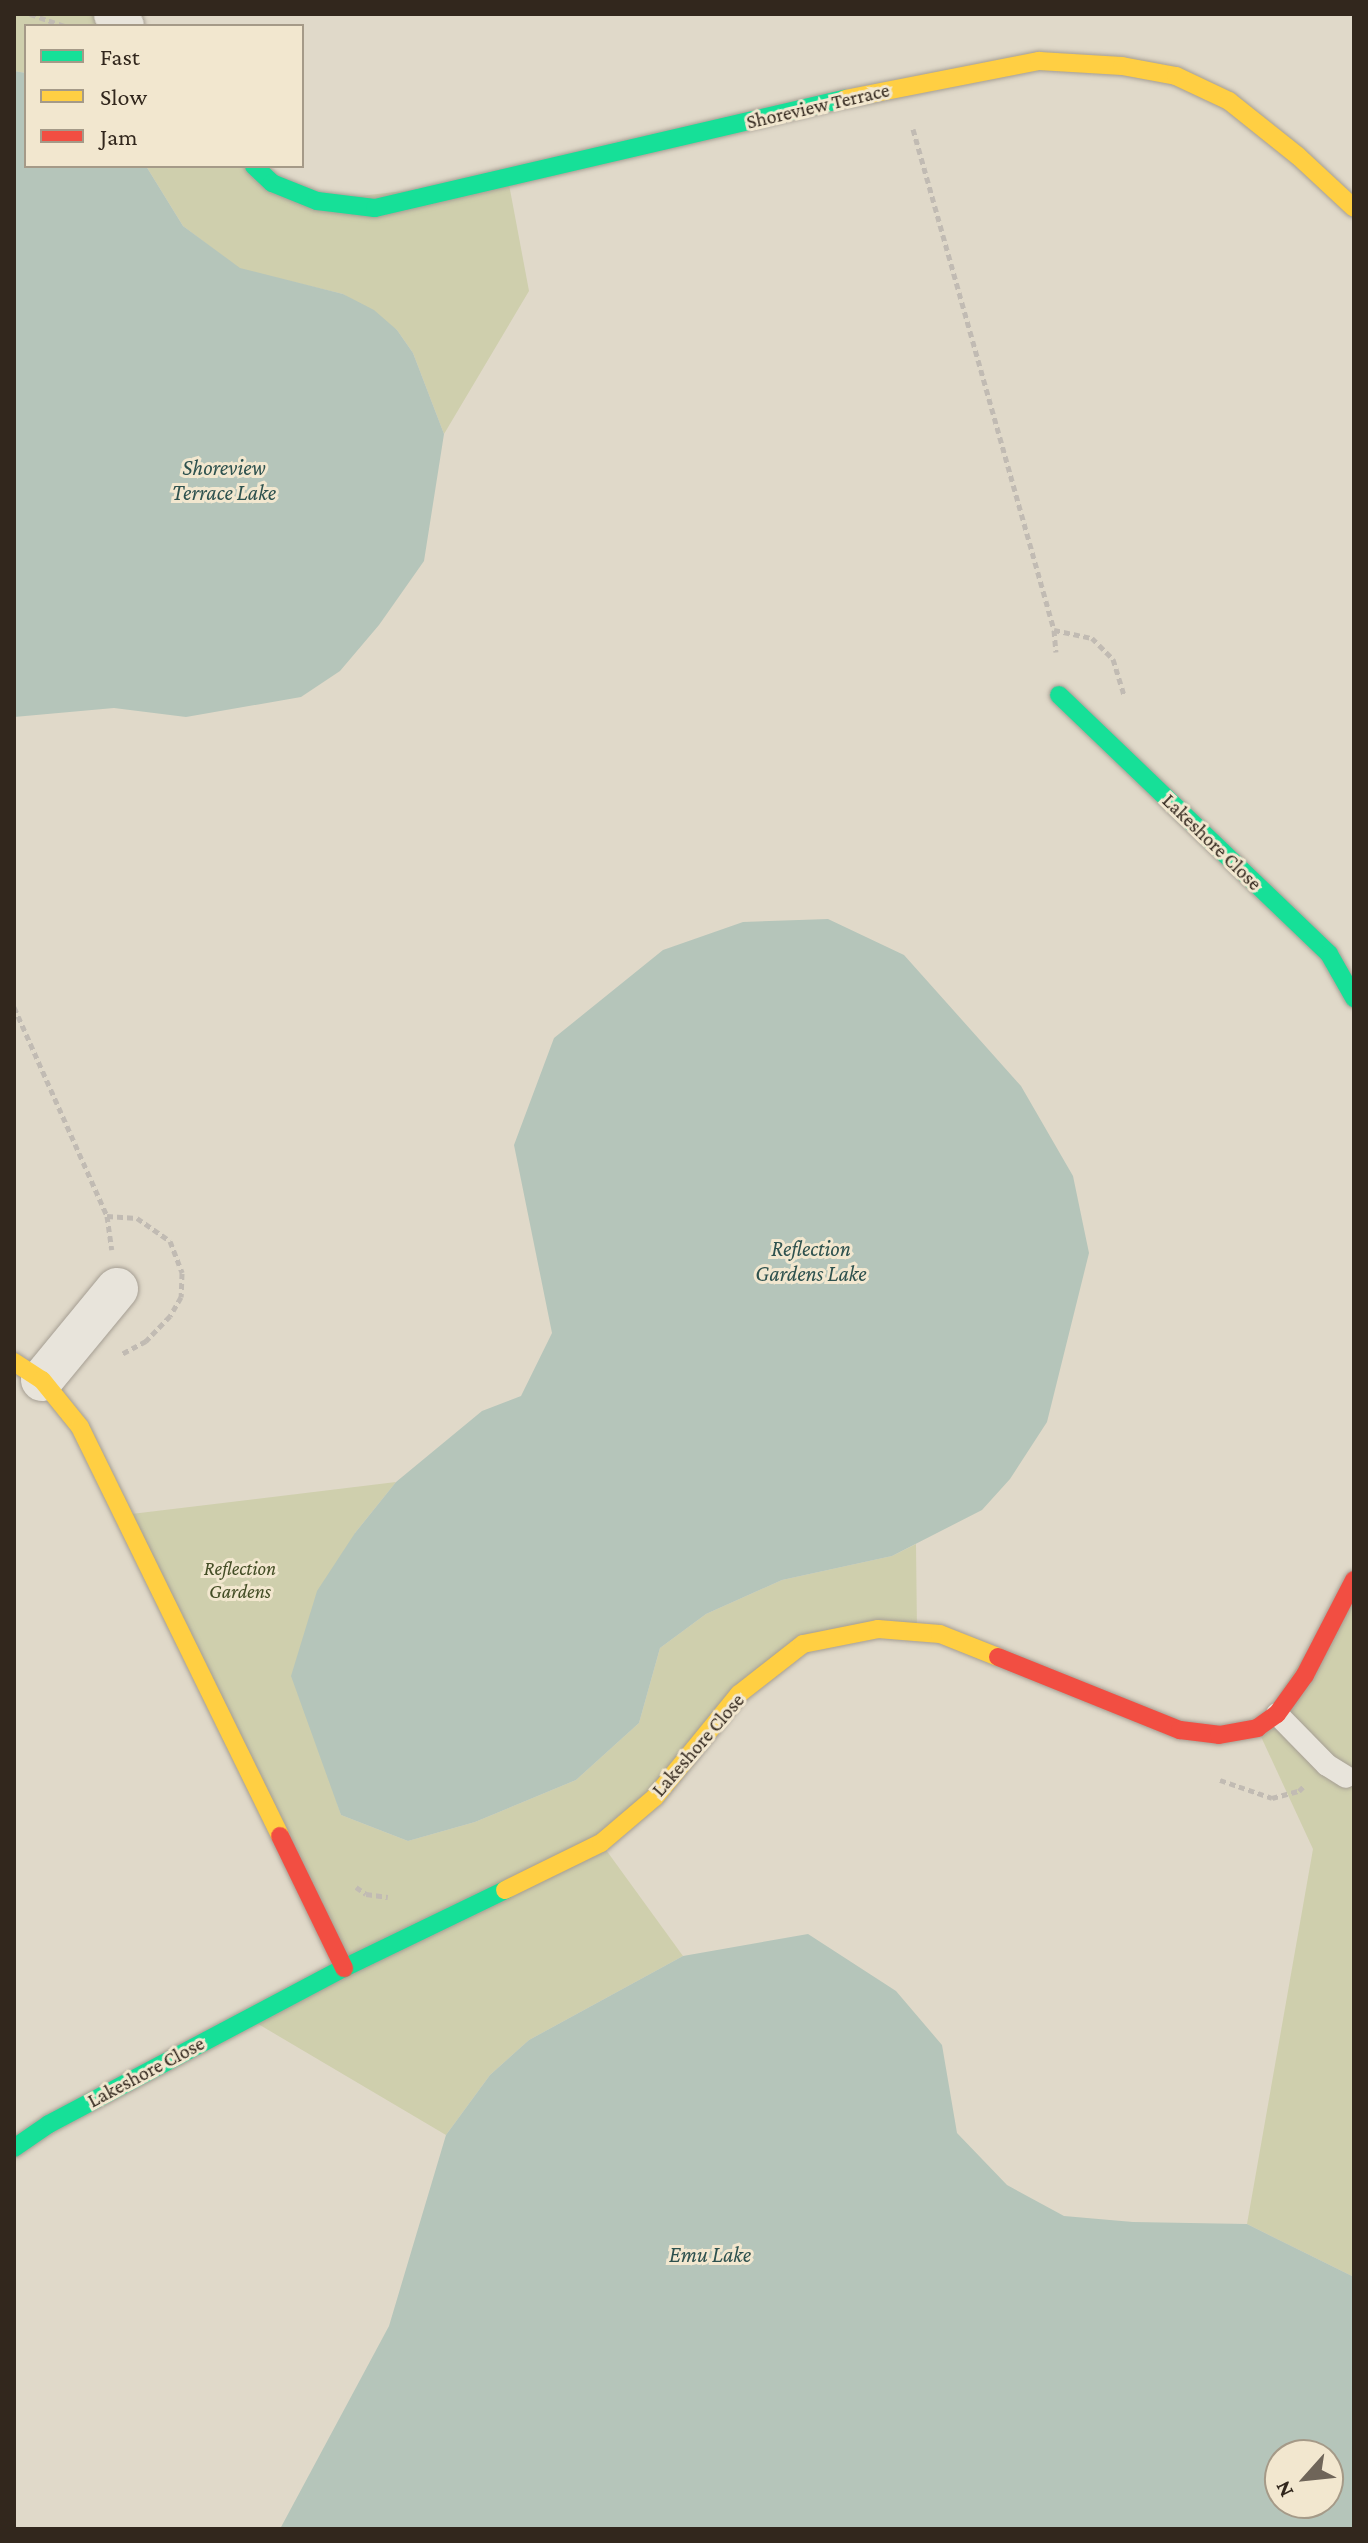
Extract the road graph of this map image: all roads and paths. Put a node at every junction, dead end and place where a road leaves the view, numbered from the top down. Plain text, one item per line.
1 (30, 14) edge
2 (59, 24) edge
3 (902, 86) junction
4 (256, 168) edge
5 (1354, 208) edge
6 (1059, 695) joint
7 (1354, 998) edge
8 (14, 1007) edge
9 (107, 1216) junction
10 (117, 1289) joint
11 (120, 1355) dead end
12 (28, 1371) edge
13 (1354, 1580) edge
14 (1277, 1714) junction
15 (1327, 1765) junction
16 (1209, 1775) dead end
17 (1346, 1777) dead end
18 (354, 1886) dead end
19 (434, 1923) junction
20 (344, 1968) junction
21 (14, 2148) edge

1 - 2 path
3 - 4 street, Shoreview Terrace
3 - 5 street, Shoreview Terrace
3 - 6 path
6 - 7 street, Lakeshore Close
8 - 9 path
9 - 10 path
9 - 11 path
10 - 12 street
12 - 20 street
13 - 14 street, Lakeshore Close
14 - 15 lane
14 - 19 street, Lakeshore Close
15 - 16 path
15 - 17 lane
18 - 19 path
19 - 20 street, Lakeshore Close
20 - 21 street, Lakeshore Close

